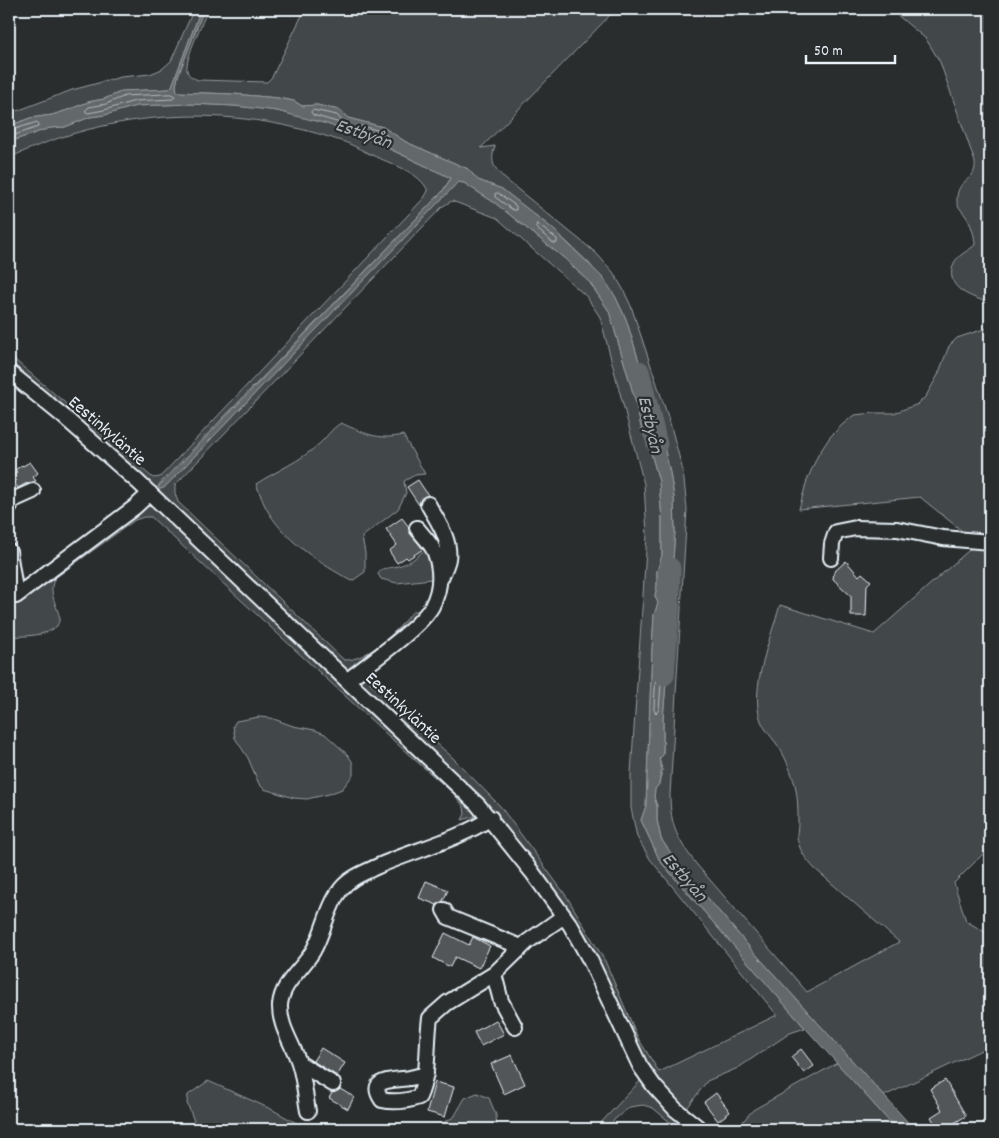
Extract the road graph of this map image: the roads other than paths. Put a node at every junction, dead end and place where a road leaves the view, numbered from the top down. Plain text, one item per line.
1 (9, 372) edge
2 (33, 491) dead end
3 (150, 493) junction
4 (428, 504) dead end
5 (9, 507) edge
6 (417, 528) dead end
7 (990, 542) edge
8 (9, 550) edge
9 (831, 558) dead end
10 (440, 578) junction
11 (13, 598) edge
12 (348, 680) junction
13 (490, 818) junction
14 (444, 910) dead end
15 (564, 916) junction
16 (521, 948) junction
17 (494, 974) junction
18 (515, 1027) dead end
19 (299, 1063) junction
20 (426, 1074) dead end
21 (332, 1084) dead end
22 (308, 1111) dead end
23 (700, 1129) edge

1 - 3 street, Eestinkyläntie
2 - 5 street
3 - 11 street
3 - 12 street, Eestinkyläntie
4 - 10 street
6 - 10 street
7 - 9 street
8 - 11 street
10 - 12 street
12 - 13 street, Eestinkyläntie
13 - 15 street, Eestinkyläntie
13 - 19 street
14 - 16 street
15 - 16 street
15 - 23 street, Eestinkyläntie
16 - 17 street
17 - 18 street
17 - 20 street
19 - 21 street
19 - 22 street

